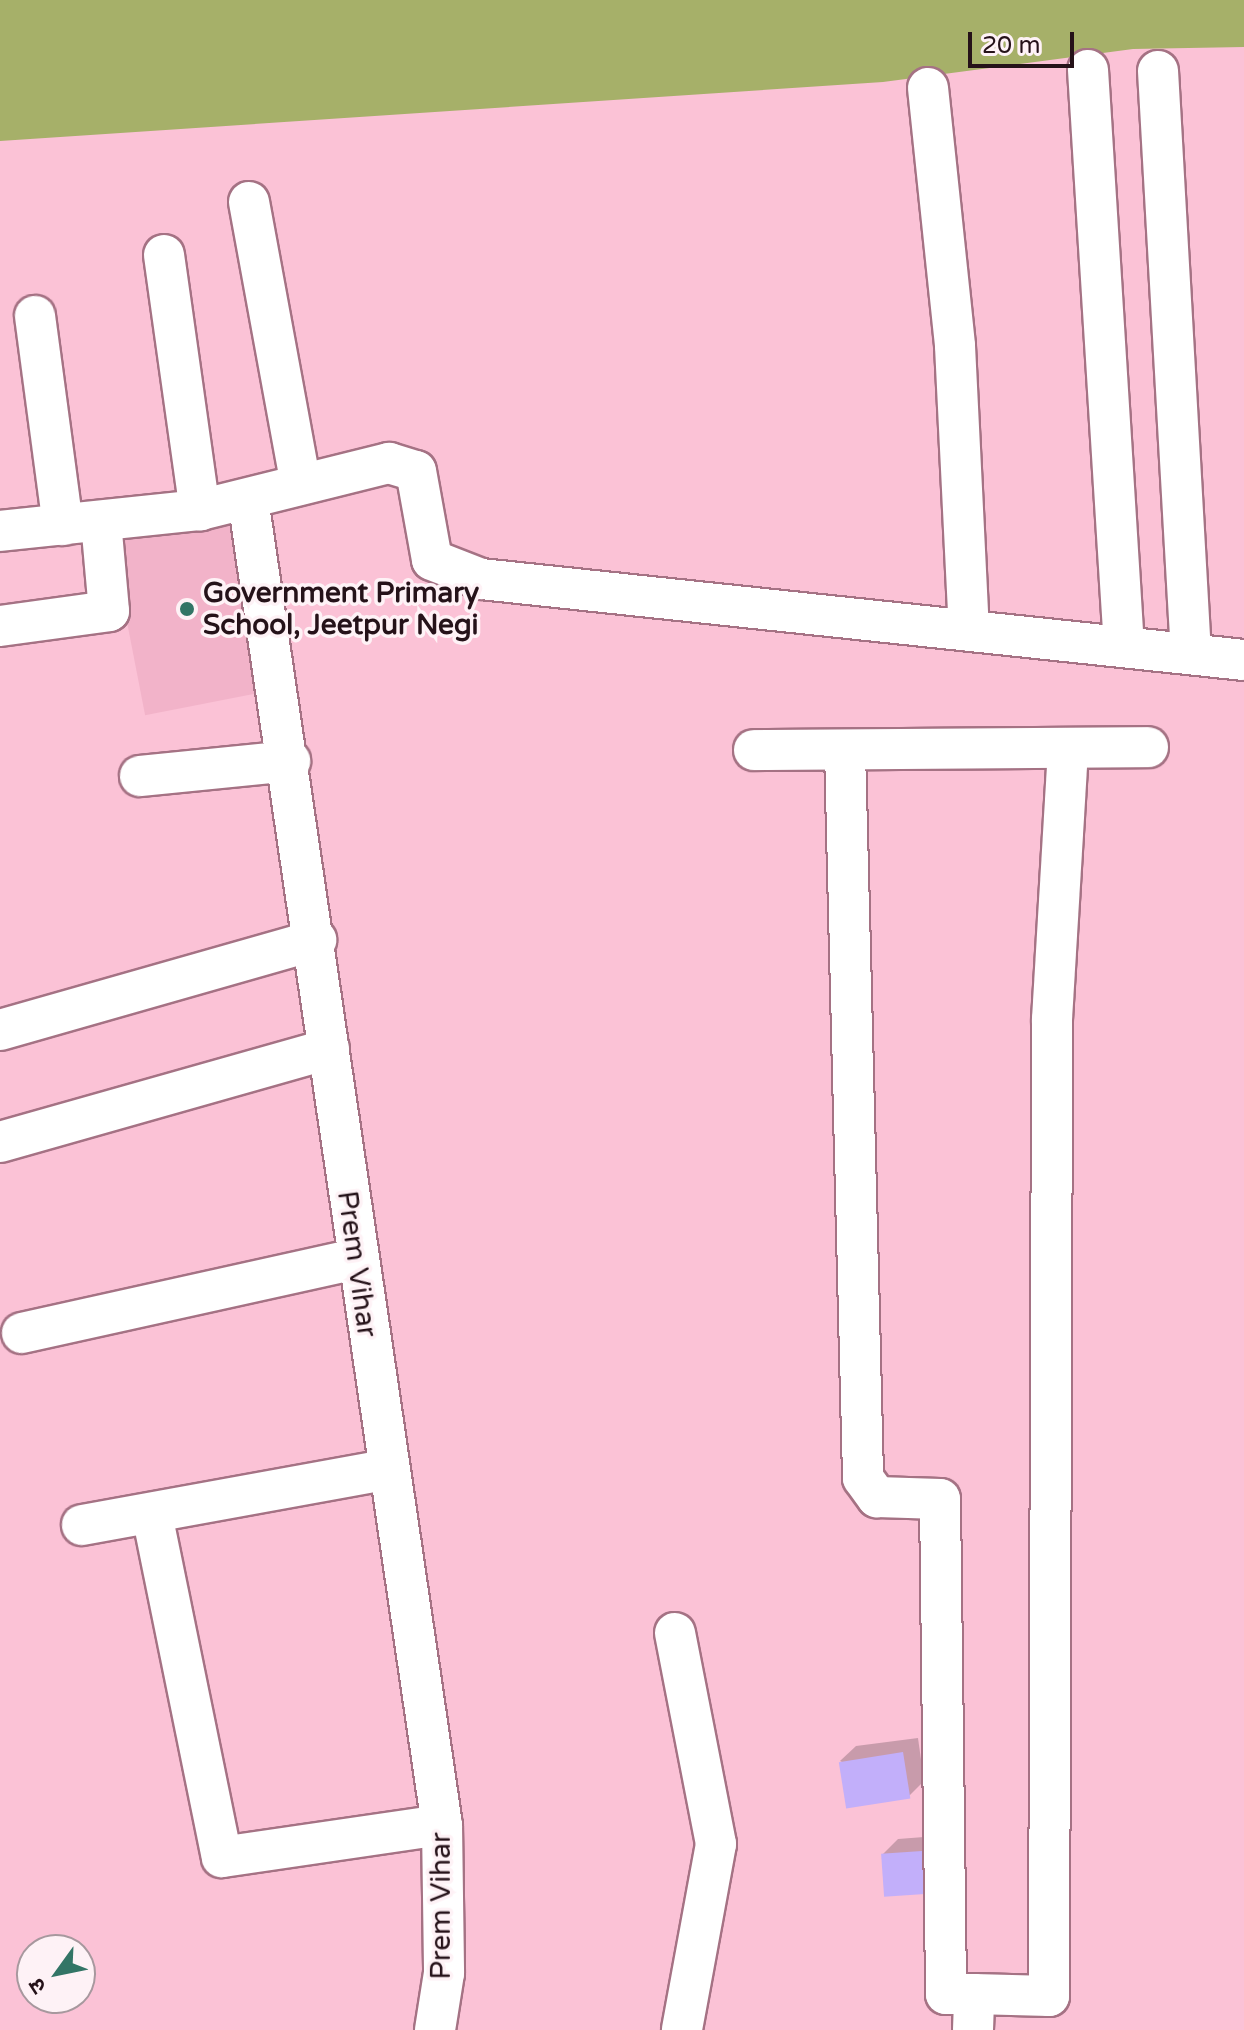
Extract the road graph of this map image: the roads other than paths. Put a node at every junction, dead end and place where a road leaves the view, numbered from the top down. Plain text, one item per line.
1 (1088, 70) dead end
2 (1158, 71) dead end
3 (928, 88) dead end
4 (249, 202) dead end
5 (164, 255) dead end
6 (35, 316) dead end
7 (301, 484) junction
8 (248, 499) junction
9 (200, 510) junction
10 (82, 523) junction
11 (0, 531) edge
12 (0, 626) edge
13 (969, 631) junction
14 (1124, 647) junction
15 (1191, 654) junction
16 (1244, 660) edge
17 (1148, 747) dead end
18 (754, 750) dead end
19 (845, 750) junction
20 (1068, 751) junction
21 (290, 761) junction
22 (140, 776) dead end
23 (316, 940) junction
24 (0, 1030) edge
25 (329, 1049) junction
26 (0, 1142) edge
27 (356, 1259) junction
28 (22, 1333) dead end
29 (385, 1470) junction
30 (152, 1514) junction
31 (82, 1525) dead end
32 (675, 1633) dead end
33 (442, 1825) junction
34 (973, 2012) edge
35 (435, 2030) edge
36 (682, 2030) edge

1 - 14 street
2 - 15 street
3 - 13 street
4 - 7 street
5 - 9 street
6 - 10 street
7 - 8 street
7 - 13 street
8 - 9 street
8 - 21 street, Prem Vihar
9 - 10 street
10 - 11 street
10 - 12 street
13 - 14 street
14 - 15 street
15 - 16 street
17 - 20 street
18 - 19 street
19 - 20 street
19 - 34 street
20 - 34 street
21 - 22 street
21 - 23 street, Prem Vihar
23 - 24 street
23 - 25 street, Prem Vihar
25 - 26 street
25 - 27 street, Prem Vihar
27 - 28 street
27 - 29 street, Prem Vihar
29 - 30 street
29 - 33 street, Prem Vihar
30 - 31 street
30 - 33 street
32 - 36 street
33 - 35 street, Prem Vihar

